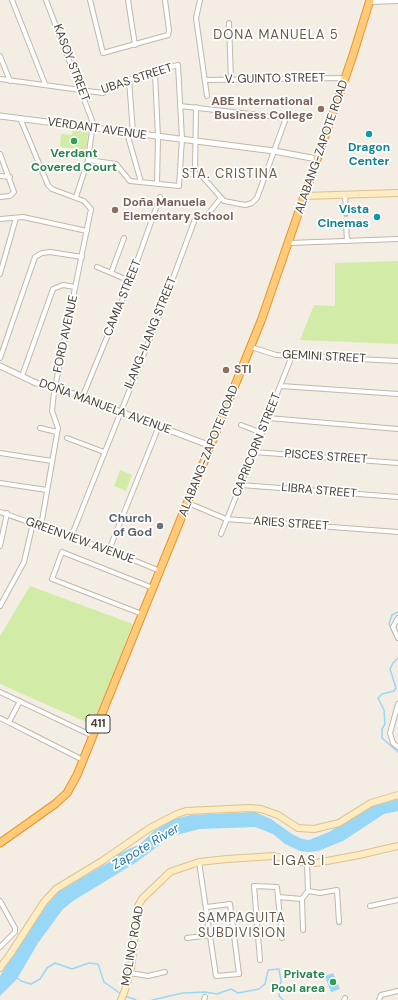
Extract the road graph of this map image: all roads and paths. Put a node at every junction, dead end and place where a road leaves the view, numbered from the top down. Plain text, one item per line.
1 (12, 0) edge
2 (46, 0) edge
3 (90, 0) edge
4 (128, 0) edge
5 (165, 0) edge
6 (200, 0) edge
7 (370, 1) edge
8 (398, 1) edge
9 (230, 23) dead end
10 (135, 45) junction
11 (0, 56) edge
12 (155, 73) junction
13 (345, 78) junction
14 (0, 79) edge
15 (10, 80) junction
16 (130, 80) junction
17 (206, 80) junction
18 (231, 80) junction
19 (45, 84) junction
20 (81, 89) junction
21 (207, 96) dead end
22 (180, 106) junction
23 (196, 107) junction
24 (0, 116) edge
25 (20, 118) junction
26 (93, 128) junction
27 (127, 132) junction
28 (133, 134) junction
29 (158, 137) junction
30 (182, 139) junction
31 (195, 140) junction
32 (274, 151) junction
33 (0, 154) edge
34 (317, 159) junction
35 (88, 160) junction
36 (181, 174) junction
37 (195, 174) junction
38 (0, 176) edge
39 (10, 177) junction
40 (141, 182) junction
41 (157, 184) junction
42 (398, 193) edge
43 (345, 195) junction
44 (305, 196) junction
45 (0, 197) edge
46 (76, 197) junction
47 (160, 198) dead end
48 (220, 199) junction
49 (209, 212) dead end
50 (346, 213) tunnel mouth
51 (0, 218) edge
52 (16, 218) junction
53 (195, 218) dead end
54 (346, 223) tunnel mouth
55 (87, 231) junction
56 (124, 238) dead end
57 (398, 239) edge
58 (347, 241) junction
59 (289, 243) junction
60 (82, 257) junction
61 (97, 267) dead end
62 (111, 273) junction
63 (0, 274) edge
64 (130, 281) junction
65 (75, 287) junction
66 (251, 347) junction
67 (292, 356) junction
68 (0, 358) edge
69 (398, 361) edge
70 (0, 366) edge
71 (22, 376) junction
72 (281, 386) junction
73 (55, 387) junction
74 (398, 394) edge
75 (82, 398) junction
76 (119, 412) junction
77 (268, 418) junction
78 (240, 425) dead end
79 (158, 426) junction
80 (40, 428) dead end
81 (398, 428) edge
82 (57, 432) junction
83 (262, 433) junction
84 (68, 438) dead end
85 (211, 446) junction
86 (104, 452) junction
87 (254, 452) junction
88 (0, 453) edge
89 (52, 461) junction
90 (398, 462) edge
91 (0, 482) edge
92 (241, 485) junction
93 (47, 490) junction
94 (398, 497) edge
95 (188, 503) junction
96 (0, 512) edge
97 (7, 513) junction
98 (226, 519) junction
99 (33, 523) junction
100 (41, 526) junction
101 (398, 532) edge
102 (221, 534) dead end
103 (71, 537) junction
104 (0, 546) edge
105 (109, 550) junction
106 (160, 571) junction
107 (154, 588) junction
108 (0, 606) edge
109 (143, 614) junction
110 (398, 618) edge
111 (398, 638) edge
112 (0, 692) edge
113 (20, 701) junction
114 (398, 704) edge
115 (0, 718) edge
116 (9, 722) junction
117 (93, 736) junction
118 (398, 747) edge
119 (83, 760) junction
120 (398, 795) edge
121 (0, 843) edge
122 (398, 846) edge
123 (199, 862) junction
124 (307, 863) junction
125 (308, 891) junction
126 (278, 897) junction
127 (302, 899) junction
128 (398, 900) edge
129 (0, 901) edge
130 (370, 906) dead end
131 (207, 907) junction
132 (5, 909) junction
133 (0, 913) edge
134 (339, 922) dead end
135 (303, 930) dead end
136 (210, 935) junction
137 (187, 938) dead end
138 (282, 938) dead end
139 (0, 947) edge
140 (260, 960) dead end
141 (0, 968) edge
142 (165, 972) dead end
143 (130, 973) junction
144 (398, 991) edge
145 (121, 999) edge
146 (379, 1000) edge

1 - 19 street
2 - 20 street, KASOY STREET
3 - 10 street
4 - 10 street
5 - 10 street
6 - 17 street
7 - 8 street
7 - 13 highway, ALABANG-ZAPOTE ROAD / 411
9 - 18 street
11 - 15 street
12 - 16 street, UBAS STREET
12 - 22 street, UBAS STREET
12 - 29 street
13 - 18 street, V. GUINTO STREET
13 - 34 highway, ALABANG-ZAPOTE ROAD / 411
14 - 15 street, UBAS STREET
15 - 19 street, UBAS STREET
16 - 20 street, UBAS STREET
16 - 28 street
17 - 18 street, V. GUINTO STREET
17 - 21 street
19 - 20 street, UBAS STREET
20 - 26 street, KASOY STREET
22 - 23 street
22 - 30 street
23 - 31 street
23 - 32 street
24 - 25 street, VERDANT AVENUE
25 - 26 street, VERDANT AVENUE
25 - 46 street, FORD AVENUE
26 - 27 street, VERDANT AVENUE
26 - 35 street, KASOY STREET
27 - 28 street, VERDANT AVENUE
27 - 40 street
28 - 29 street, VERDANT AVENUE
29 - 30 street, VERDANT AVENUE
29 - 41 street
30 - 31 street, VERDANT AVENUE
30 - 36 street
31 - 32 street, VERDANT AVENUE
31 - 37 street
32 - 34 street, VERDANT AVENUE
32 - 48 street
33 - 39 street
34 - 44 highway, ALABANG-ZAPOTE ROAD / 411
35 - 40 street
35 - 46 street, KASOY STREET
36 - 37 street
36 - 41 street
37 - 48 street
38 - 39 street
39 - 45 street
40 - 41 street
42 - 43 main road
43 - 44 main road
43 - 50 street
44 - 59 highway, ALABANG-ZAPOTE ROAD / 411
46 - 55 street, FORD AVENUE
47 - 64 street, CAMIA STREET
48 - 49 street
51 - 52 street
52 - 55 street
52 - 63 street
53 - 76 street, ILANG-ILANG STREET
54 - 58 street
55 - 60 street, FORD AVENUE
56 - 62 street
57 - 58 street
58 - 59 street
59 - 66 highway, ALABANG-ZAPOTE ROAD / 411
60 - 65 street, FORD AVENUE
60 - 68 street
61 - 62 street
62 - 64 street
64 - 75 street, CAMIA STREET
65 - 71 street
65 - 73 street, FORD AVENUE
66 - 67 street, GEMINI STREET
66 - 85 highway, ALABANG-ZAPOTE ROAD / 411
67 - 69 street, GEMINI STREET
67 - 72 street, CAPRICORN STREET
70 - 71 street, DOÑA MANUELA AVENUE
71 - 73 street, DOÑA MANUELA AVENUE
72 - 74 street
72 - 77 street, CAPRICORN STREET
73 - 75 street, DOÑA MANUELA AVENUE
73 - 82 street, FORD AVENUE
75 - 76 street, DOÑA MANUELA AVENUE
76 - 79 street, DOÑA MANUELA AVENUE
76 - 86 street, ILANG-ILANG STREET
77 - 81 street
77 - 83 street, CAPRICORN STREET
78 - 83 street
79 - 85 street, DOÑA MANUELA AVENUE
79 - 105 street
80 - 82 street
82 - 89 street, FORD AVENUE
83 - 87 street, CAPRICORN STREET
84 - 86 street
85 - 95 highway, ALABANG-ZAPOTE ROAD / 411
86 - 103 street, ILANG-ILANG STREET
87 - 90 street, PISCES STREET
87 - 92 street, CAPRICORN STREET
88 - 89 street
89 - 93 street, FORD AVENUE
91 - 93 street
92 - 94 street, LIBRA STREET
92 - 98 street, CAPRICORN STREET
93 - 100 street, FORD AVENUE
95 - 98 street, ARIES STREET
95 - 106 highway, ALABANG-ZAPOTE ROAD / 411
96 - 97 street, GREENVIEW AVENUE
97 - 99 street, GREENVIEW AVENUE
97 - 104 street
98 - 101 street, ARIES STREET
98 - 102 street, CAPRICORN STREET
99 - 100 street, GREENVIEW AVENUE
99 - 108 street
100 - 103 street, GREENVIEW AVENUE
103 - 105 street, GREENVIEW AVENUE
105 - 106 street, GREENVIEW AVENUE
106 - 107 highway, ALABANG-ZAPOTE ROAD / 411
107 - 109 highway, ALABANG-ZAPOTE ROAD / 411
107 - 109 street
109 - 117 highway, ALABANG-ZAPOTE ROAD / 411
110 - 111 street
112 - 113 street
113 - 116 street
113 - 117 street
114 - 118 street
115 - 116 street
116 - 119 street
117 - 119 highway, ALABANG-ZAPOTE ROAD / 411
119 - 121 highway, ALABANG-ZAPOTE ROAD / 411
120 - 141 main road
122 - 124 main road, MOLINO ROAD
123 - 124 main road, MOLINO ROAD
123 - 131 street
123 - 143 main road, MOLINO ROAD
124 - 125 street
125 - 127 street
125 - 134 street
126 - 127 street
126 - 138 street
126 - 140 street
127 - 135 street
128 - 130 street
129 - 132 street
131 - 136 street
131 - 136 street
132 - 133 street
132 - 139 street
136 - 137 street
142 - 143 street
143 - 145 main road, MOLINO ROAD
144 - 146 street

